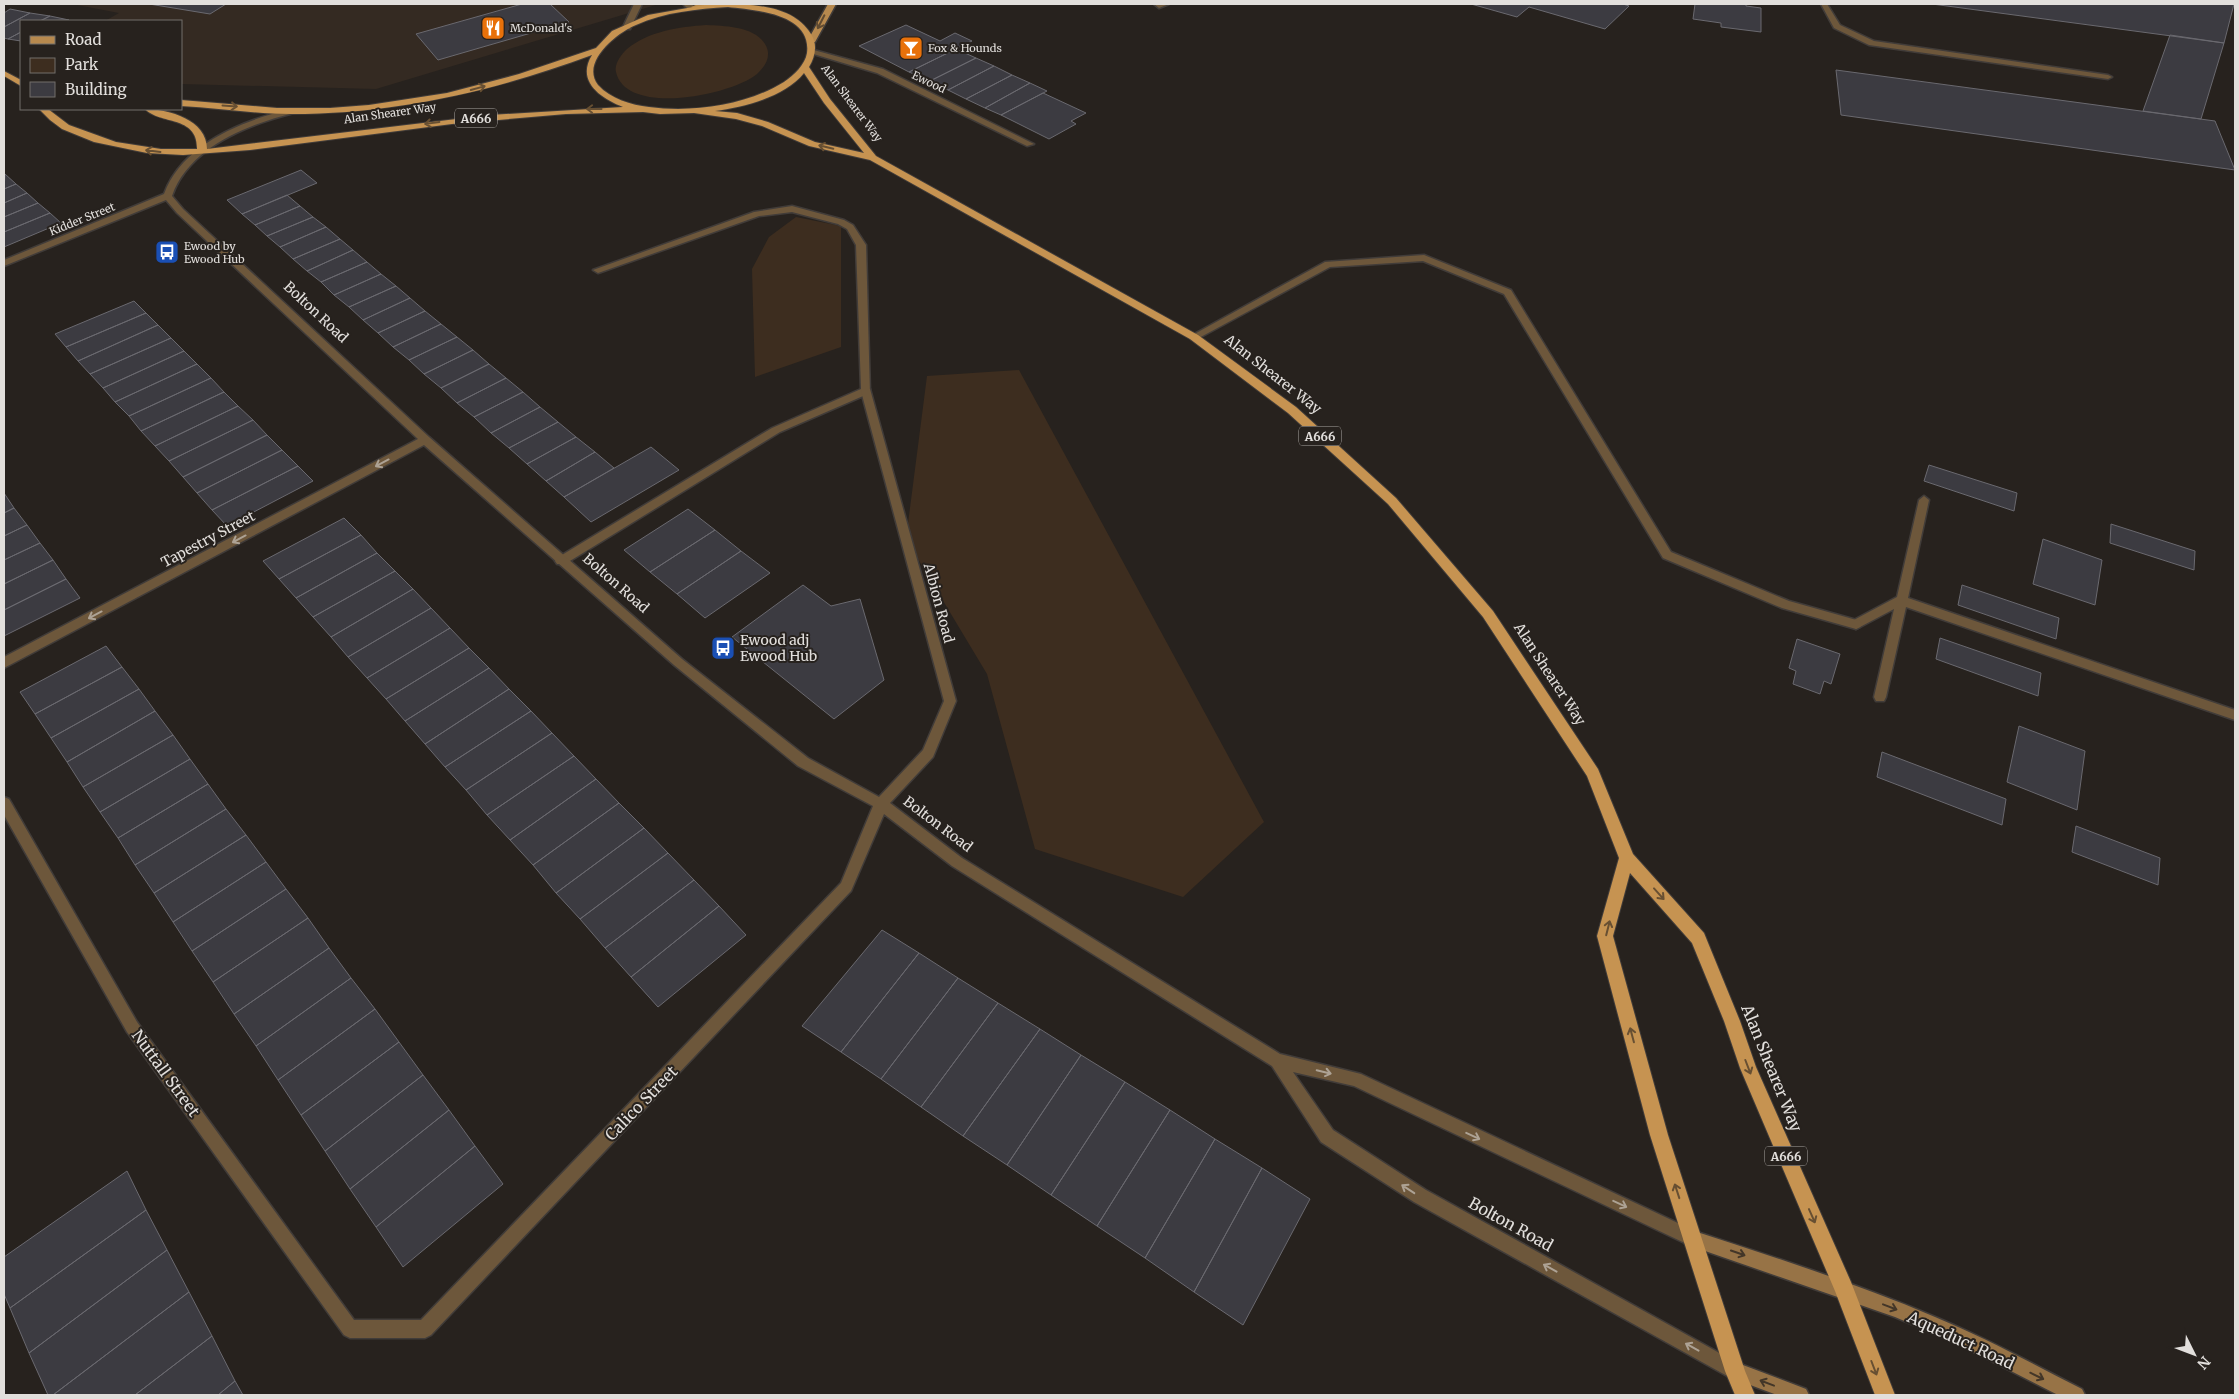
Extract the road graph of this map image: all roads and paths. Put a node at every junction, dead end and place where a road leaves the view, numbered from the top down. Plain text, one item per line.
1 (638, 4) edge
2 (705, 4) edge
3 (832, 4) edge
4 (1158, 4) edge
5 (1165, 4) edge
6 (1824, 4) edge
7 (691, 6) edge
8 (627, 26) junction
9 (812, 40) junction
10 (596, 50) junction
11 (813, 51) junction
12 (805, 68) junction
13 (4, 73) edge
14 (2108, 77) dead end
15 (20, 82) edge
16 (182, 103) edge
17 (642, 109) junction
18 (44, 110) edge
19 (152, 110) edge
20 (291, 111) junction
21 (696, 111) junction
22 (1030, 144) dead end
23 (202, 151) junction
24 (873, 158) junction
25 (168, 196) junction
26 (4, 263) edge
27 (598, 270) dead end
28 (1194, 337) junction
29 (866, 391) junction
30 (425, 440) junction
31 (1924, 500) dead end
32 (561, 561) junction
33 (1900, 600) junction
34 (4, 663) edge
35 (1880, 697) dead end
36 (2235, 715) edge
37 (4, 803) edge
38 (881, 804) junction
39 (1626, 858) junction
40 (1277, 1061) junction
41 (1691, 1238) junction
42 (1844, 1290) junction
43 (350, 1329) joint
44 (1735, 1371) junction
45 (1745, 1395) edge
46 (1800, 1395) edge
47 (1885, 1395) edge
48 (2076, 1395) edge

1 - 8 street
2 - 7 main road
3 -> 9 main road
4 - 5 street
6 - 14 street
7 - 8 highway, A666
7 - 9 highway, A666
8 - 10 highway, A666
9 - 11 highway
10 - 17 highway, A666
20 -> 10 highway, Alan Shearer Way / A666
11 - 12 highway, A666
11 - 22 street, Ewood
12 - 21 highway, A666
12 - 24 highway, Alan Shearer Way / A666
13 - 15 highway
16 -> 20 highway, Alan Shearer Way / A666
17 - 21 highway, A666
17 -> 23 highway, Alan Shearer Way / A666
23 -> 18 highway, A666
19 - 23 highway
20 - 23 street
24 -> 21 highway, Alan Shearer Way / A666
23 - 25 street
24 - 28 highway, Alan Shearer Way / A666
25 - 26 street, Kidder Street
25 - 30 street, Bolton Road
27 - 29 street, Albion Road
28 - 33 street
28 - 39 highway, Alan Shearer Way / A666
29 - 32 street
29 - 38 street, Albion Road
30 - 32 street, Bolton Road
30 -> 34 street, Tapestry Street
31 - 33 street
32 - 38 street, Bolton Road
33 - 35 street
33 - 36 street
37 - 43 street, Nuttall Street
38 - 40 street, Bolton Road
38 - 43 street, Calico Street
41 -> 39 highway
39 -> 42 highway, Alan Shearer Way / A666
40 -> 41 street, Bolton Road
44 -> 40 street, Bolton Road
41 -> 42 main road, Aqueduct Road
41 - 44 highway
42 -> 47 highway, Alan Shearer Way / A666
42 -> 48 main road, Aqueduct Road
44 - 45 highway
46 -> 44 main road

